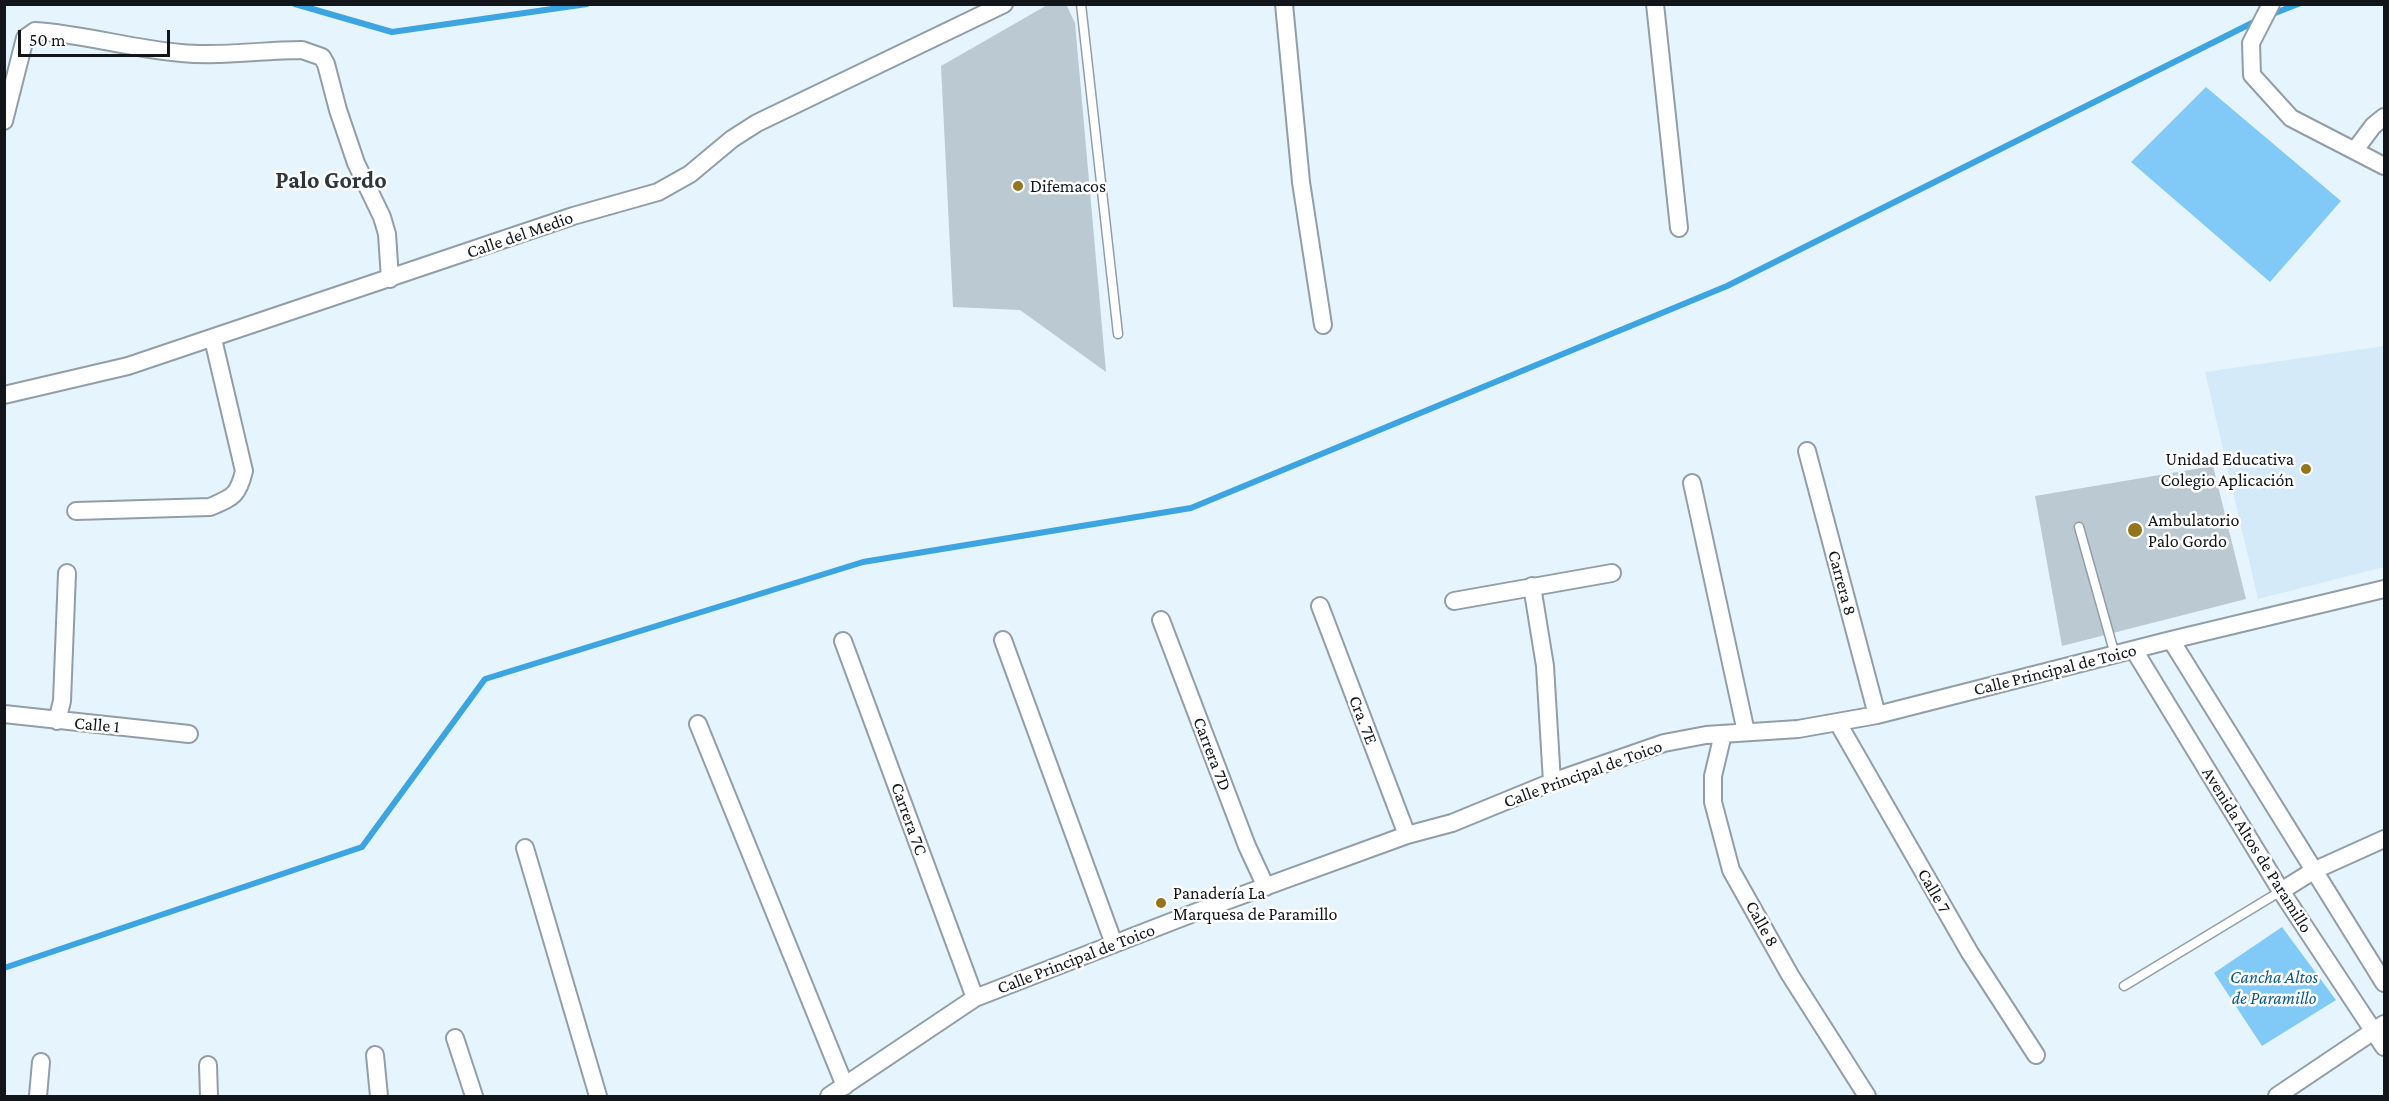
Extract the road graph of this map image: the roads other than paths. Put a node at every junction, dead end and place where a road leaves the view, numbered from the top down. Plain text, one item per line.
1 (1004, 4) edge
2 (1081, 4) edge
3 (1284, 4) edge
4 (1655, 4) edge
5 (2271, 4) edge
6 (2385, 117) edge
7 (4, 122) edge
8 (2355, 150) junction
9 (2385, 166) edge
10 (1679, 228) dead end
11 (390, 279) junction
12 (1323, 325) dead end
13 (1118, 334) dead end
14 (213, 339) junction
15 (4, 395) edge
16 (1807, 452) dead end
17 (1692, 483) dead end
18 (76, 512) dead end
19 (2079, 527) dead end
20 (67, 573) dead end
21 (1612, 573) dead end
22 (1532, 585) junction
23 (2385, 589) edge
24 (1454, 601) dead end
25 (1320, 606) dead end
26 (1161, 620) dead end
27 (843, 640) dead end
28 (1004, 640) dead end
29 (2170, 640) junction
30 (2134, 650) junction
31 (2115, 655) junction
32 (4, 714) edge
33 (1877, 715) junction
34 (57, 721) junction
35 (1838, 723) junction
36 (698, 724) dead end
37 (1746, 732) junction
38 (189, 734) dead end
39 (1723, 734) junction
40 (1552, 782) junction
41 (1407, 835) junction
42 (2385, 839) edge
43 (525, 848) dead end
44 (2313, 871) junction
45 (1266, 887) junction
46 (2281, 891) junction
47 (1114, 944) junction
48 (2385, 983) edge
49 (2124, 986) dead end
50 (975, 998) junction
51 (2379, 1027) edge
52 (455, 1038) dead end
53 (2385, 1047) edge
54 (375, 1055) dead end
55 (2036, 1055) dead end
56 (41, 1062) dead end
57 (208, 1065) dead end
58 (845, 1086) junction
59 (2296, 1091) edge
60 (38, 1096) edge
61 (209, 1096) edge
62 (379, 1096) edge
63 (474, 1096) edge
64 (598, 1096) edge
65 (829, 1096) edge
66 (1867, 1096) edge
67 (2277, 1096) edge

1 - 11 street, Calle del Medio
2 - 13 lane
3 - 12 street
4 - 10 street
5 - 8 street
6 - 8 street
7 - 11 street
8 - 9 street
11 - 14 street, Calle del Medio
14 - 15 street, Calle del Medio
14 - 18 street
16 - 33 street, Carrera 8
17 - 37 street
19 - 31 lane
20 - 34 street
21 - 22 street
22 - 24 street
22 - 40 street
23 - 29 street, Calle Principal de Toico
25 - 41 street, Cra. 7E
26 - 45 street, Carrera 7D
27 - 50 street, Carrera 7C
28 - 47 street
29 - 30 street, Calle Principal de Toico
29 - 44 street, Avenida Altos de Paramillo
30 - 31 street, Calle Principal de Toico
30 - 46 street, Avenida Altos de Paramillo
31 - 33 street, Calle Principal de Toico
32 - 34 street, Calle 1
33 - 35 street, Calle Principal de Toico
34 - 38 street, Calle 1
35 - 37 street, Calle Principal de Toico
35 - 55 street, Calle 7
36 - 58 street
37 - 39 street, Calle Principal de Toico
39 - 40 street, Calle Principal de Toico
39 - 66 street, Calle 8
40 - 41 street, Calle Principal de Toico
41 - 45 street, Calle Principal de Toico
42 - 44 street
43 - 64 street
44 - 46 street
44 - 48 street, Avenida Altos de Paramillo
45 - 47 street, Calle Principal de Toico
46 - 49 lane
46 - 51 street, Avenida Altos de Paramillo
47 - 50 street, Calle Principal de Toico
50 - 58 street, Calle Principal de Toico
51 - 53 street, Avenida Altos de Paramillo
51 - 59 street
52 - 63 street
54 - 62 street
56 - 60 street
57 - 61 street
58 - 65 street, Calle Principal de Toico
59 - 67 street

